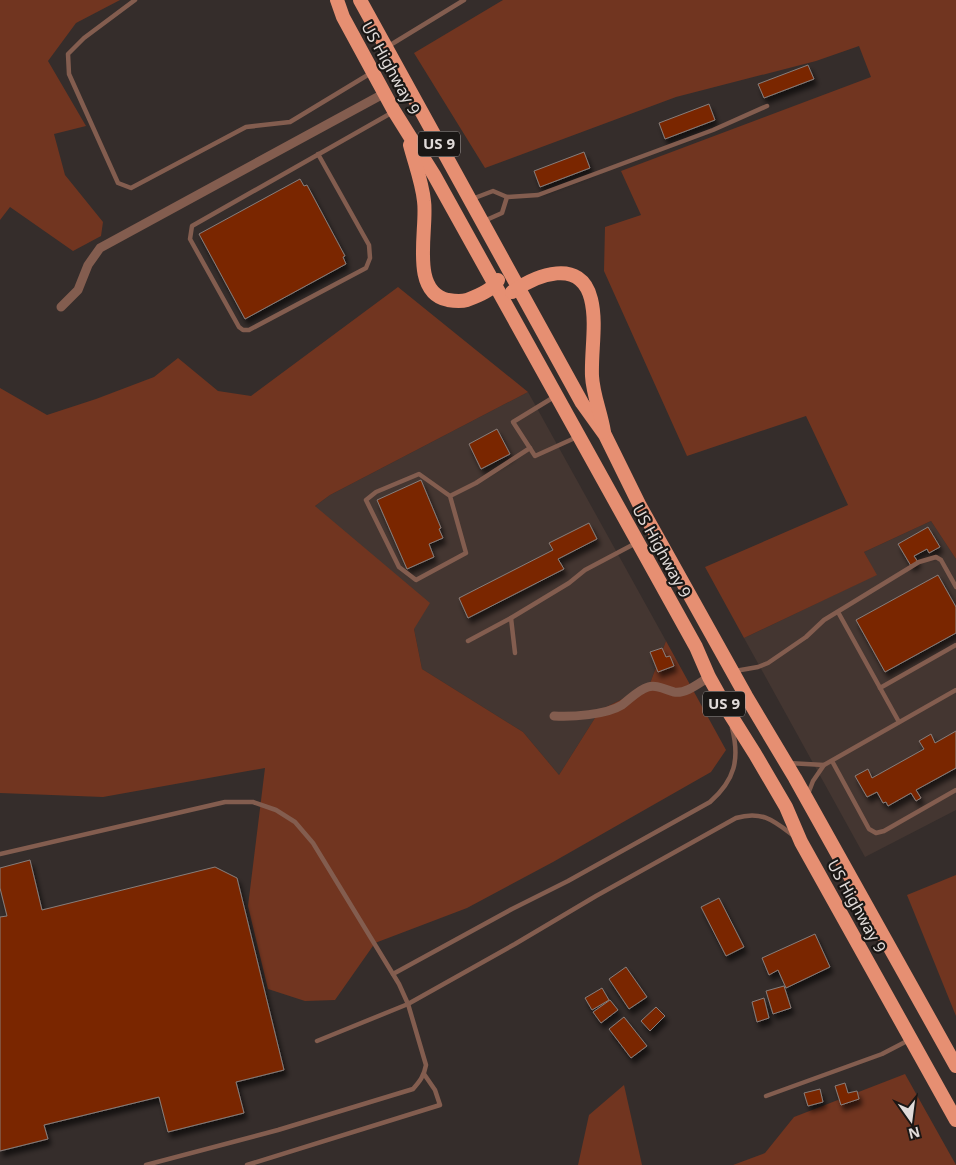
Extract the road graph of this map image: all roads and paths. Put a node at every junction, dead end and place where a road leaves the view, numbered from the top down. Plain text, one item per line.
1 (135, 0) edge
2 (337, 0) edge
3 (360, 0) edge
4 (464, 0) edge
5 (386, 48) junction
6 (373, 71) junction
7 (385, 92) junction
8 (767, 106) dead end
9 (394, 111) junction
10 (406, 133) junction
11 (318, 154) junction
12 (507, 197) junction
13 (470, 200) junction
14 (482, 222) junction
15 (503, 261) junction
16 (518, 287) junction
17 (498, 293) junction
18 (61, 307) dead end
19 (556, 396) junction
20 (604, 436) junction
21 (578, 437) junction
22 (530, 448) junction
23 (450, 496) junction
24 (637, 542) junction
25 (956, 587) edge
26 (838, 612) junction
27 (511, 618) junction
28 (468, 641) dead end
29 (956, 645) edge
30 (515, 653) dead end
31 (732, 672) junction
32 (709, 677) junction
33 (880, 688) junction
34 (956, 690) edge
35 (728, 711) junction
36 (554, 716) dead end
37 (900, 722) junction
38 (832, 761) junction
39 (786, 763) junction
40 (824, 765) junction
41 (956, 790) edge
42 (806, 798) junction
43 (801, 842) junction
44 (0, 854) edge
45 (393, 974) junction
46 (408, 1004) junction
47 (910, 1039) junction
48 (317, 1041) dead end
49 (956, 1066) edge
50 (424, 1074) junction
51 (766, 1096) dead end
52 (956, 1120) edge
53 (146, 1165) edge
54 (247, 1165) edge

1 - 6 lane
2 - 6 highway, US Highway 9 / US 9
3 - 5 highway, US Highway 9 / US 9
4 - 5 lane
5 - 13 highway, US Highway 9 / US 9
6 - 7 highway, US Highway 9 / US 9
7 - 9 highway, US Highway 9 / US 9
7 - 18 street
8 - 12 lane
9 - 10 highway, US Highway 9 / US 9
9 - 11 lane
10 - 17 highway, US Highway 9 / US 9
10 - 17 highway
11 - 11 lane
12 - 13 lane
12 - 14 lane
13 - 14 highway, US Highway 9 / US 9
14 - 15 highway, US Highway 9 / US 9
15 - 16 highway, US Highway 9 / US 9
15 - 17 highway
16 - 17 highway
16 - 20 highway, US Highway 9 / US 9
16 - 20 highway
17 - 19 highway, US Highway 9 / US 9
19 - 21 highway, US Highway 9 / US 9
19 - 22 lane
20 - 31 highway, US Highway 9 / US 9
21 - 22 lane
21 - 24 highway, US Highway 9 / US 9
22 - 23 lane
23 - 23 lane
24 - 27 lane
24 - 32 highway, US Highway 9 / US 9
25 - 26 lane
26 - 31 lane
26 - 33 lane
27 - 28 lane
27 - 30 lane
29 - 33 lane
31 - 39 highway, US Highway 9 / US 9
32 - 35 highway, US Highway 9 / US 9
32 - 36 street
33 - 37 lane
34 - 37 lane
35 - 43 highway, US Highway 9 / US 9
35 - 45 lane
37 - 38 lane
38 - 40 lane
38 - 41 lane
39 - 40 lane
39 - 42 highway, US Highway 9 / US 9
40 - 42 lane
42 - 49 highway, US Highway 9 / US 9
43 - 46 lane
43 - 47 highway, US Highway 9 / US 9
44 - 45 lane
45 - 46 lane
46 - 48 lane
46 - 50 lane
47 - 51 lane
47 - 52 highway, US Highway 9 / US 9
50 - 53 lane
50 - 54 lane

